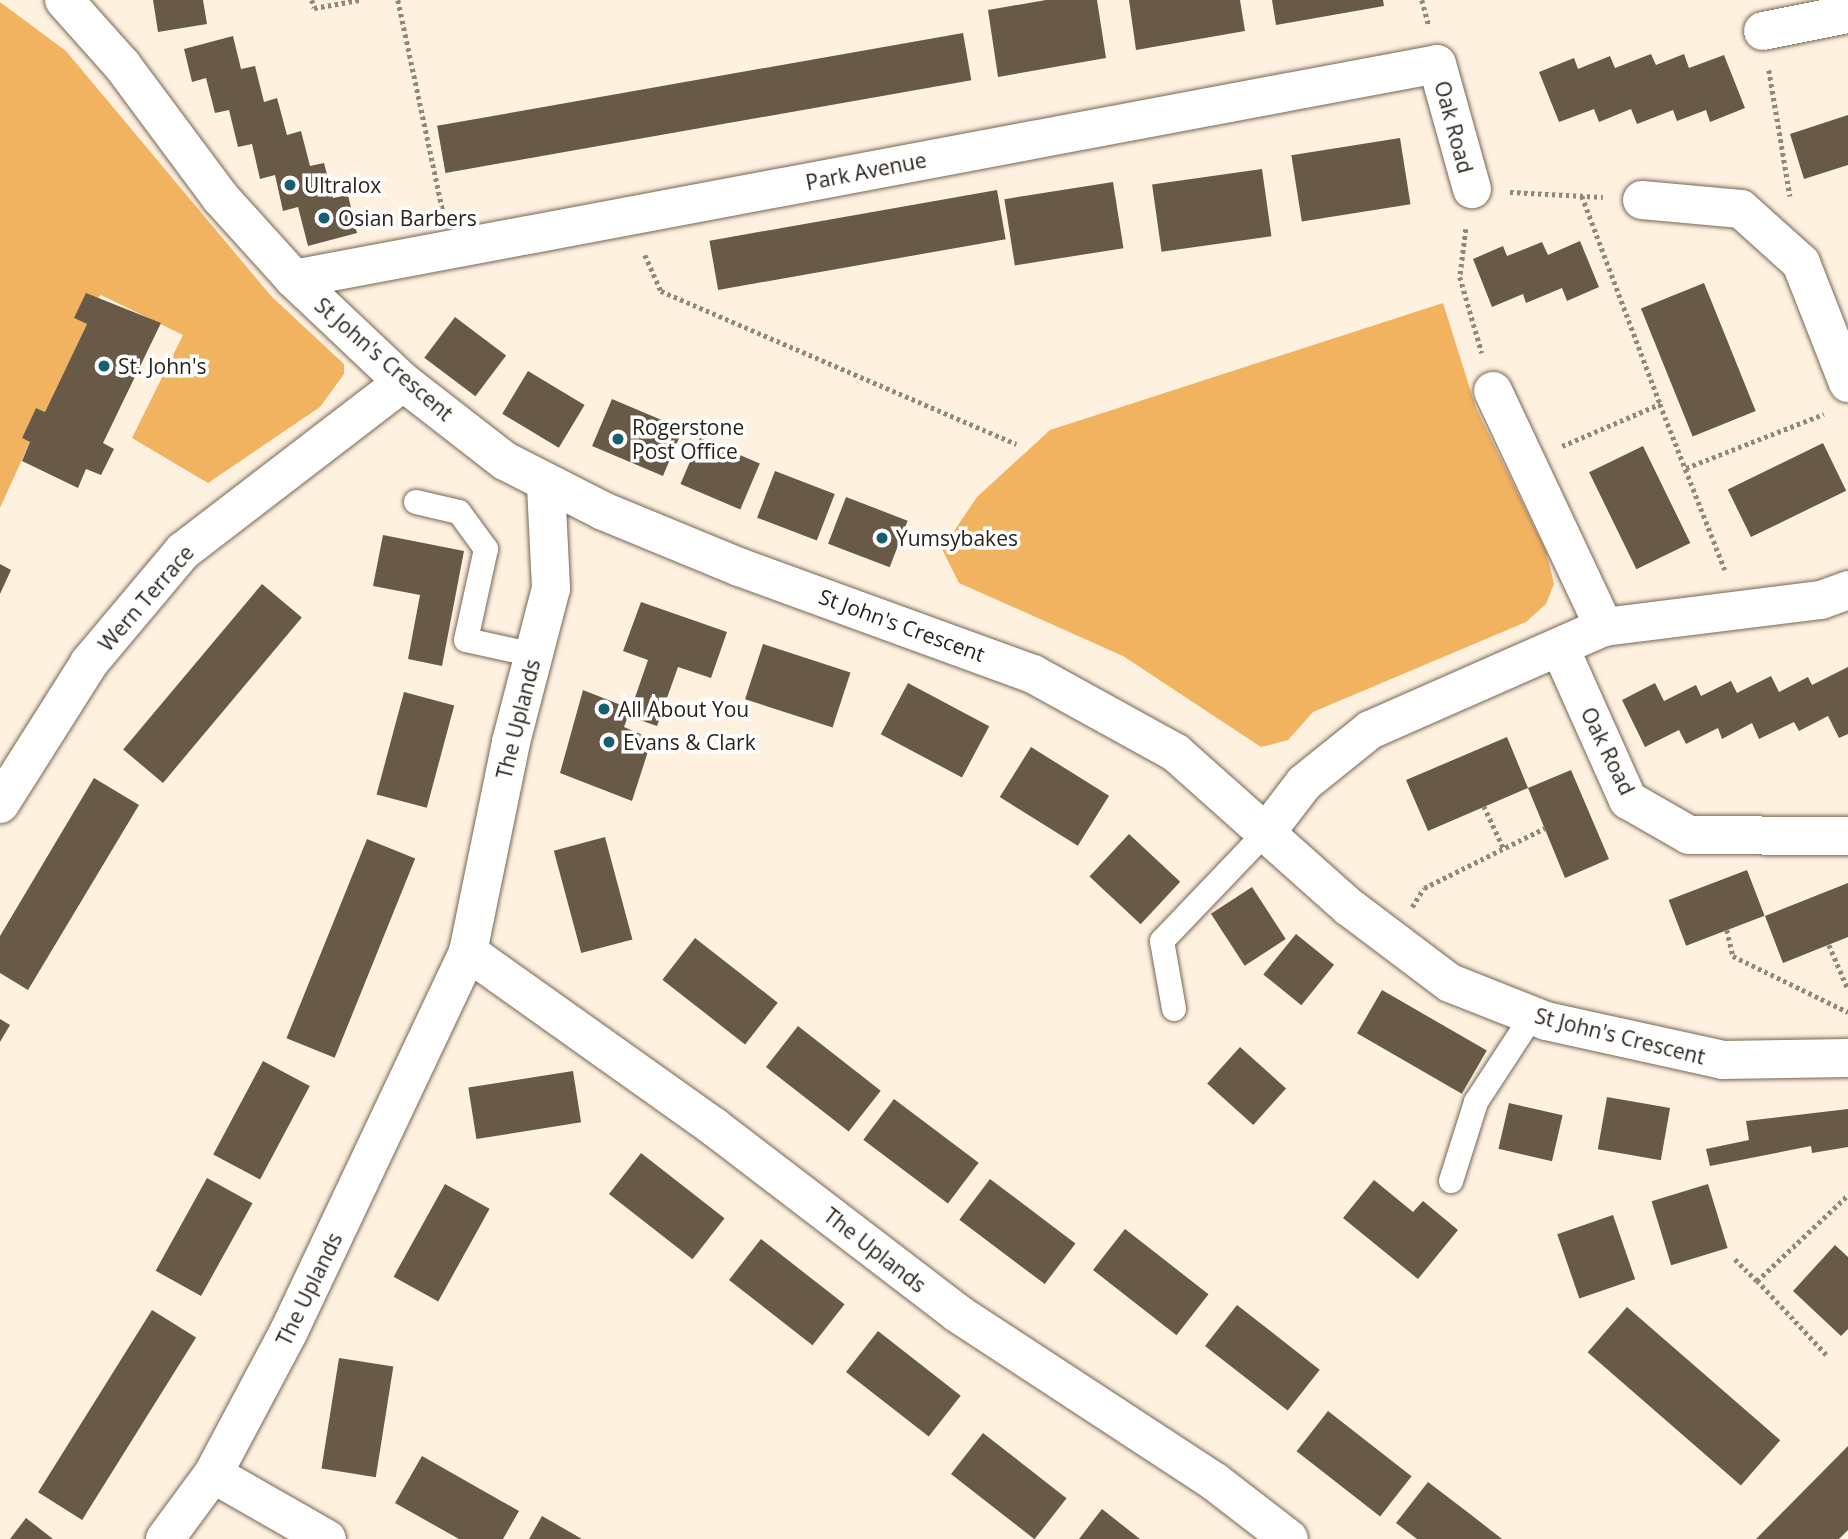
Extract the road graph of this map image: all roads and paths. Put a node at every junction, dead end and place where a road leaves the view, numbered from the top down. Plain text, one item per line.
1 (64, 0) edge
2 (312, 0) edge
3 (359, 0) edge
4 (398, 0) edge
5 (1848, 14) edge
6 (1763, 31) joint
7 (1437, 64) joint
8 (1472, 189) junction
9 (1583, 196) junction
10 (1642, 200) joint
11 (628, 216) junction
12 (451, 250) junction
13 (1801, 263) junction
14 (294, 279) junction
15 (403, 382) junction
16 (1493, 391) joint
17 (1842, 396) edge
18 (1660, 404) junction
19 (1016, 444) dead end
20 (1526, 461) junction
21 (1686, 468) junction
22 (546, 485) junction
23 (416, 502) dead end
24 (1848, 590) edge
25 (1740, 610) junction
26 (1604, 627) junction
27 (1560, 648) junction
28 (534, 655) junction
29 (0, 804) edge
30 (1484, 806) dead end
31 (1545, 828) dead end
32 (1268, 830) junction
33 (1848, 836) edge
34 (1504, 849) junction
35 (1727, 930) dead end
36 (1392, 939) junction
37 (1829, 945) dead end
38 (468, 952) junction
39 (1848, 989) edge
40 (1174, 1009) dead end
41 (1848, 1012) edge
42 (1532, 1016) junction
43 (1848, 1058) edge
44 (1451, 1181) dead end
45 (1848, 1195) edge
46 (1735, 1259) dead end
47 (1757, 1280) junction
48 (1826, 1355) dead end
49 (213, 1474) junction
50 (165, 1539) edge
51 (327, 1539) edge
52 (1289, 1539) edge

1 - 14 street, St John's Crescent
2 - 3 path
4 - 12 path
5 - 6 street
6 - 13 path
7 - 8 street, Oak Road
7 - 11 street, Park Avenue
8 - 9 path
8 - 16 path
9 - 10 path
9 - 18 path
10 - 13 street
11 - 12 street, Park Avenue
11 - 19 path
12 - 14 street, Park Avenue
13 - 17 street
14 - 15 street, St John's Crescent
15 - 22 street, St John's Crescent
15 - 29 street, Wern Terrace
16 - 20 street
17 - 21 path
18 - 20 path
18 - 21 path
20 - 26 street
21 - 25 path
22 - 28 street, The Uplands
22 - 32 street, St John's Crescent
23 - 28 lane
24 - 25 street
25 - 26 street
26 - 27 street
27 - 32 street
27 - 33 street, Oak Road
28 - 38 street, The Uplands
30 - 34 path
31 - 34 path
32 - 36 street, St John's Crescent
32 - 40 lane
34 - 36 path
35 - 41 path
36 - 42 street, St John's Crescent
37 - 39 path
38 - 49 street, The Uplands
38 - 52 street, The Uplands
42 - 43 street, St John's Crescent
42 - 44 lane
45 - 47 path
46 - 47 path
47 - 48 path
49 - 50 street, The Uplands
49 - 51 street

